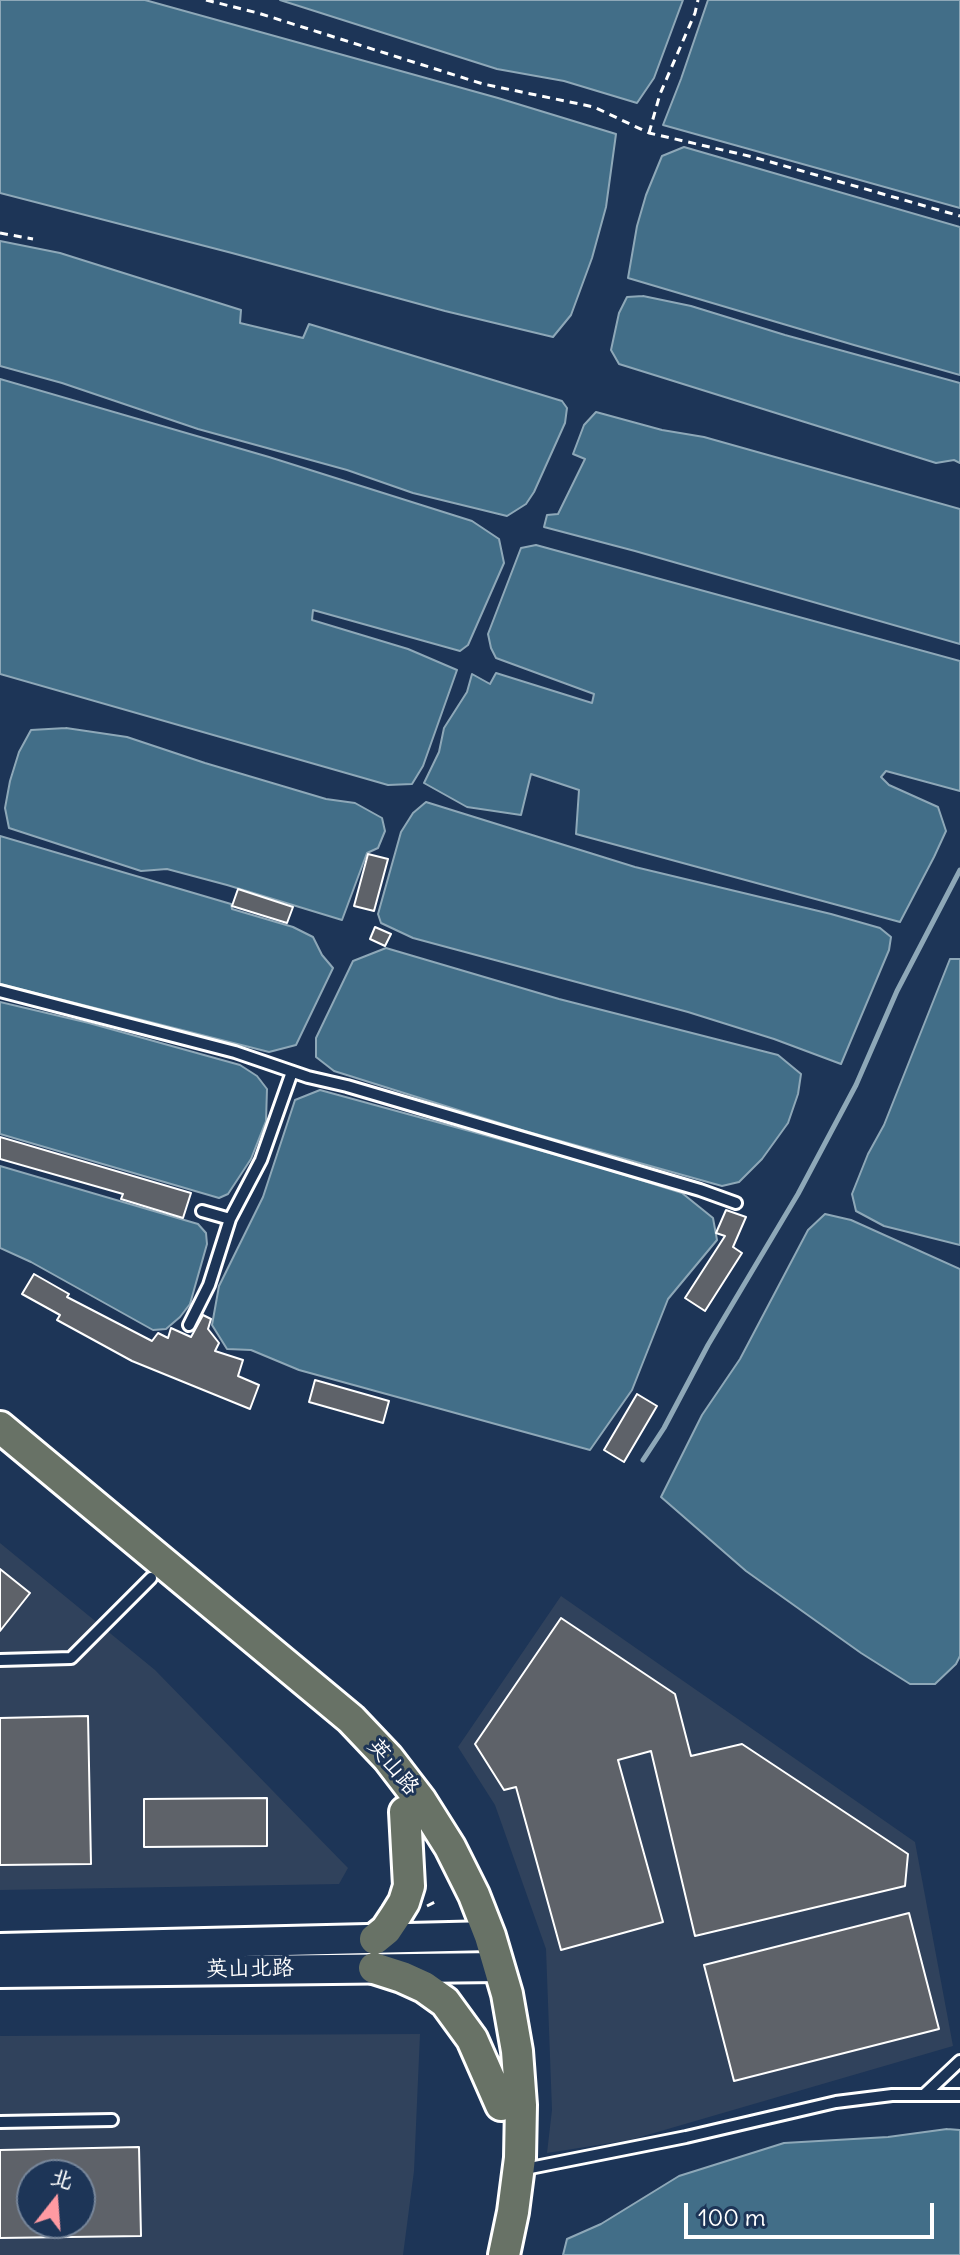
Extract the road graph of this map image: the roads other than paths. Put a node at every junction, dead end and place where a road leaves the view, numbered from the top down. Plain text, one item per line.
1 (0, 991) edge
2 (292, 1072) junction
3 (736, 1203) dead end
4 (202, 1211) dead end
5 (230, 1219) junction
6 (189, 1325) dead end
7 (0, 1427) edge
8 (0, 1453) edge
9 (151, 1578) junction
10 (0, 1660) edge
11 (405, 1812) junction
12 (479, 1936) junction
13 (0, 1948) edge
14 (375, 1953) junction
15 (489, 1967) junction
16 (0, 1973) edge
17 (960, 2061) edge
18 (925, 2094) junction
19 (960, 2095) edge
20 (501, 2105) junction
21 (112, 2120) dead end
22 (0, 2122) edge
23 (518, 2170) junction
24 (483, 2255) edge
25 (504, 2255) edge

1 - 2 lane
2 - 3 lane
2 - 5 lane
4 - 5 lane
5 - 6 lane
7 - 12 main road, 英山路
8 - 9 main road, 英山路
9 - 10 lane
9 - 11 main road, 英山路
11 - 12 main road, 英山路
11 - 14 main road
12 - 14 main road, 英山北路
12 - 15 main road, 英山路
13 - 14 main road, 英山北路
14 - 15 main road, 英山北路
14 - 16 main road, 英山北路
14 - 20 main road
15 - 20 main road, 英山路
15 - 23 main road, 英山路
17 - 18 lane
18 - 19 lane
18 - 23 lane
20 - 24 main road, 英山路
21 - 22 lane
23 - 25 main road, 英山路

